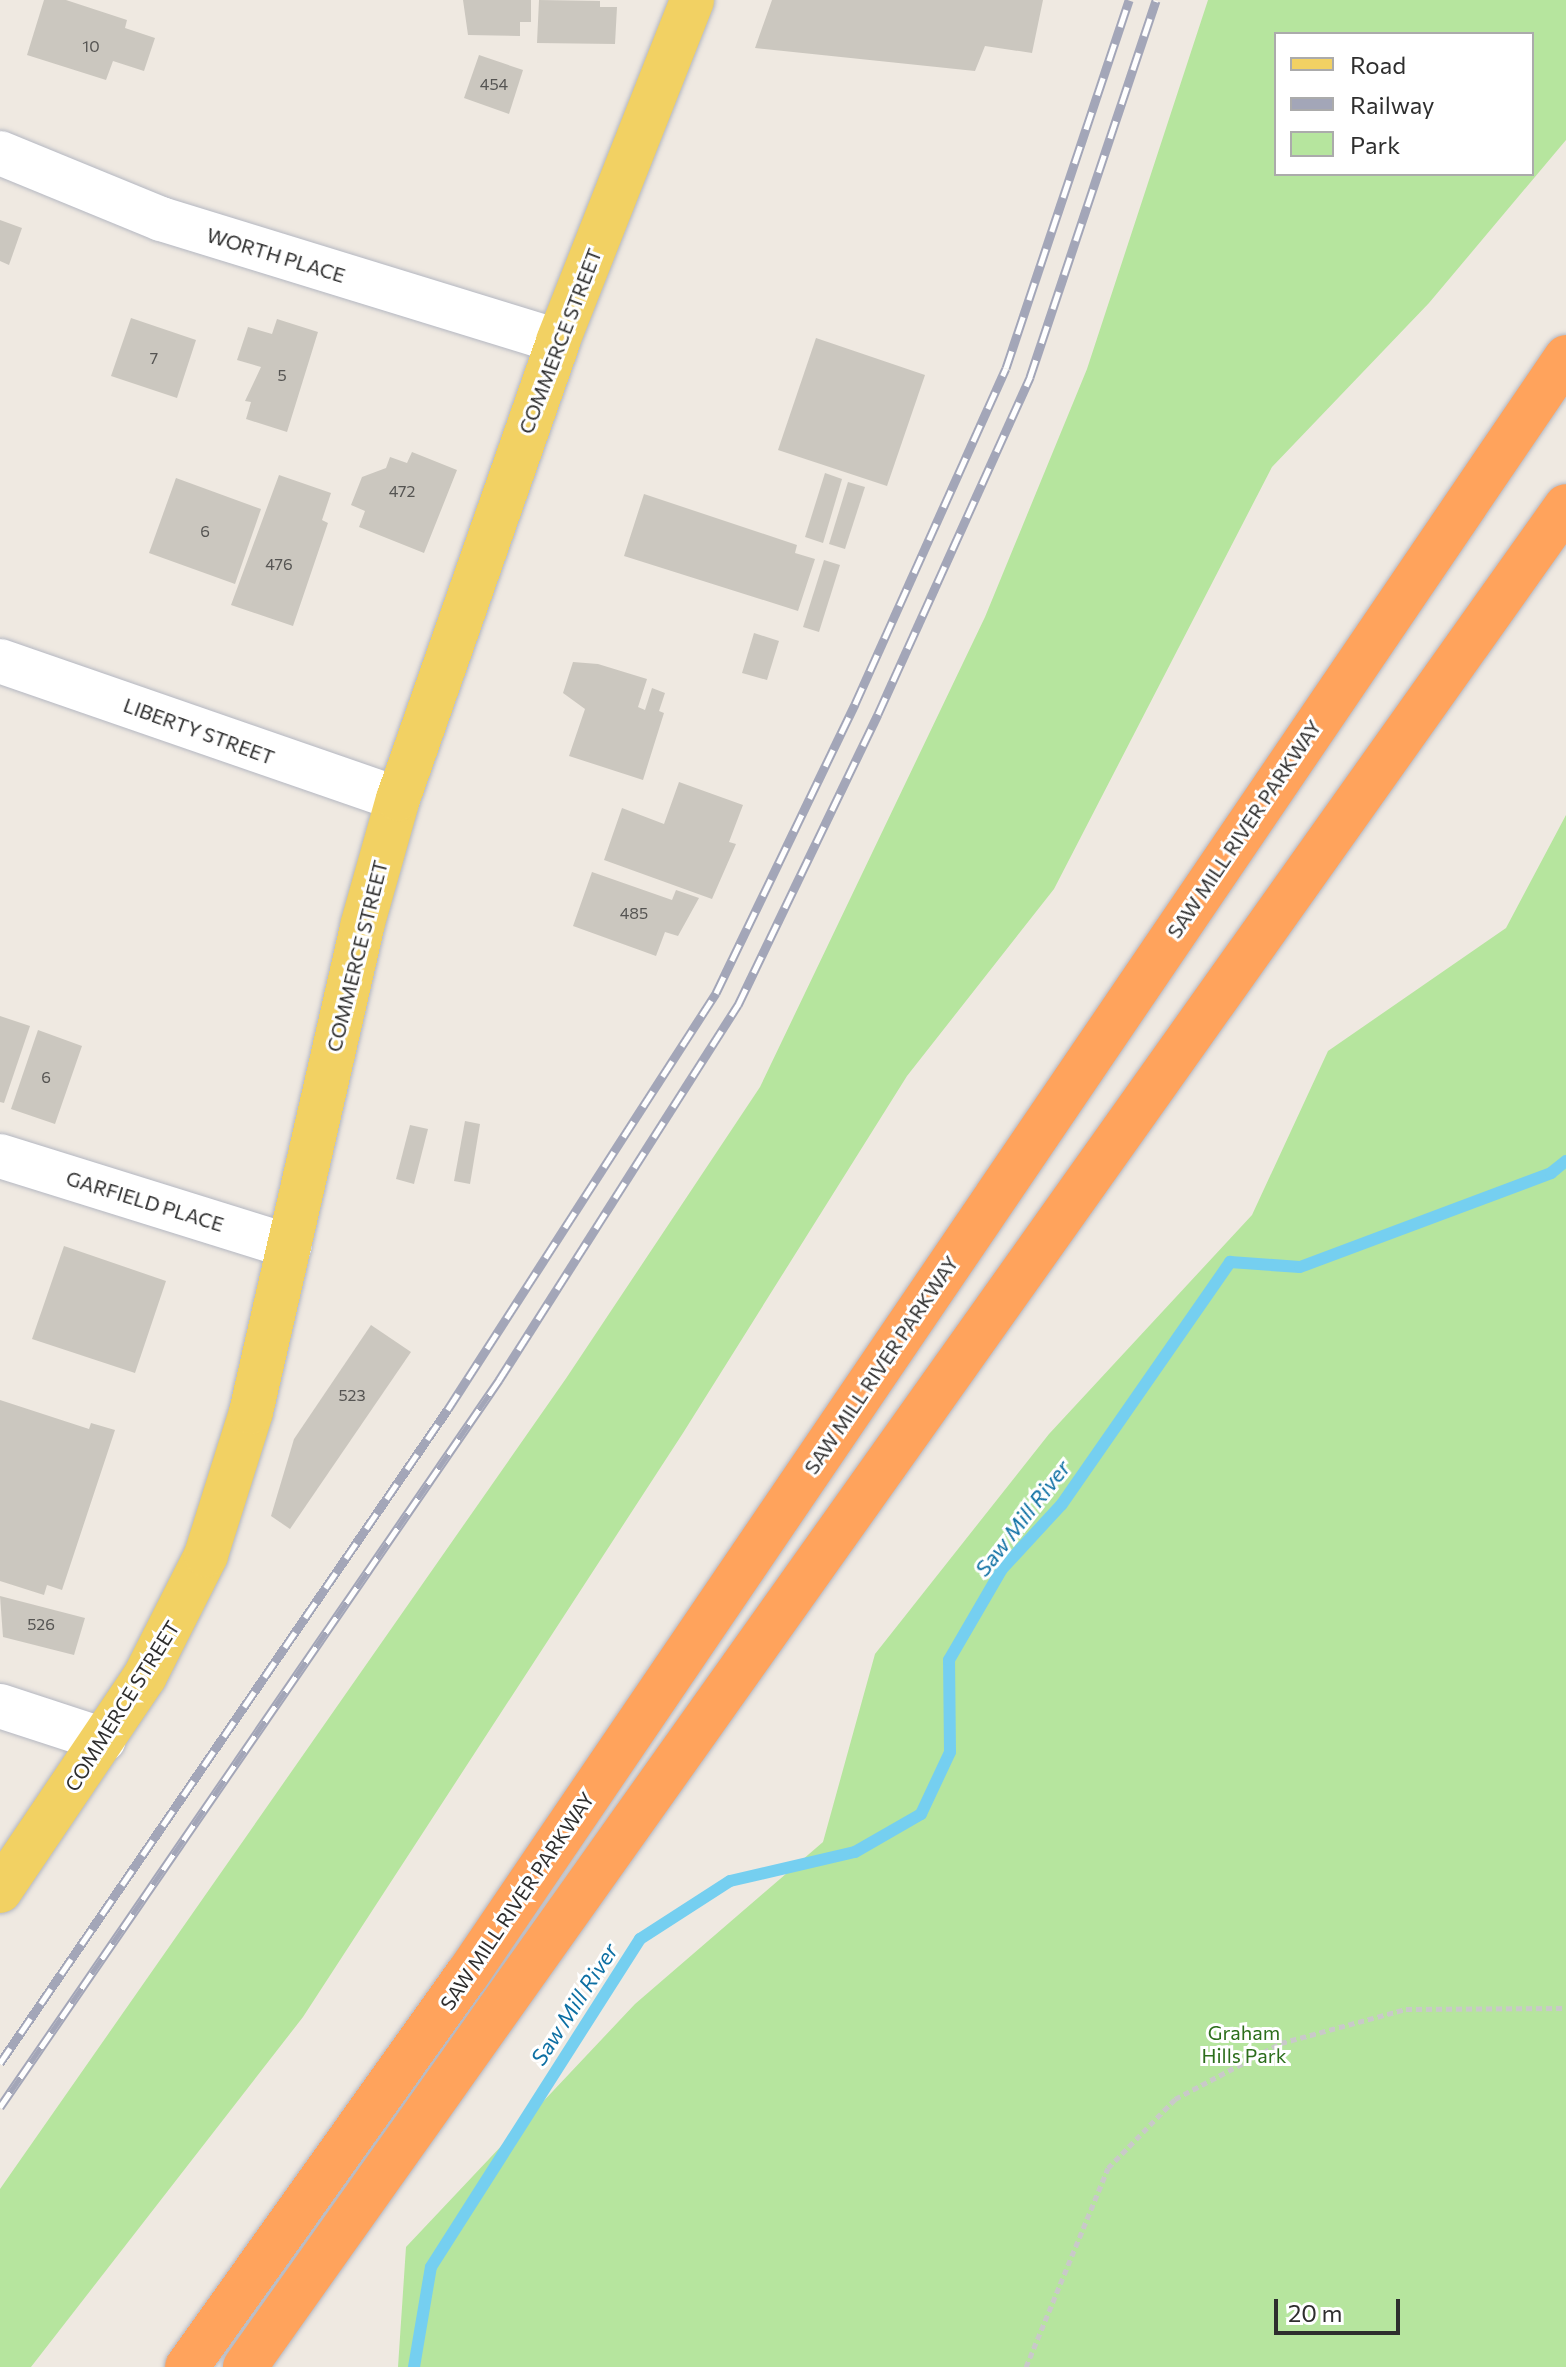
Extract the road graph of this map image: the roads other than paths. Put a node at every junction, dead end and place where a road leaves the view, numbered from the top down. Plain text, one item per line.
1 (683, 8) edge
2 (0, 153) edge
3 (558, 341) junction
4 (1566, 357) edge
5 (1566, 506) edge
6 (0, 661) edge
7 (398, 799) junction
8 (0, 1156) edge
9 (289, 1246) junction
10 (0, 1706) edge
11 (104, 1740) junction
12 (0, 1891) edge
13 (187, 2367) edge
14 (245, 2367) edge

1 - 3 main road, COMMERCE STREET
2 - 3 street, WORTH PLACE
3 - 7 main road, COMMERCE STREET
4 - 13 highway, SAW MILL RIVER PARKWAY
5 - 14 highway
6 - 7 street, LIBERTY STREET
7 - 9 main road, COMMERCE STREET
8 - 9 street, GARFIELD PLACE
9 - 11 main road, COMMERCE STREET
10 - 11 street
11 - 12 main road, COMMERCE STREET

